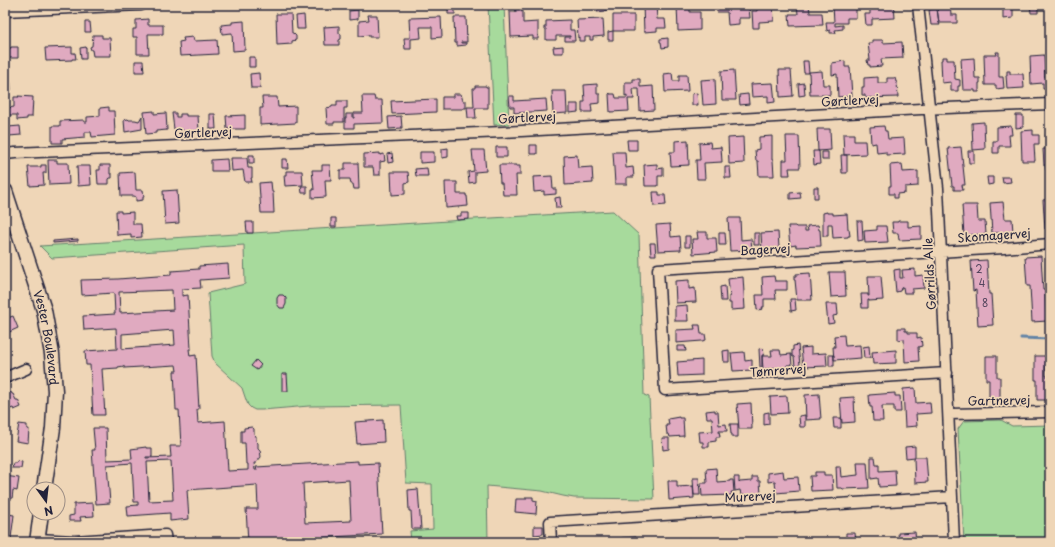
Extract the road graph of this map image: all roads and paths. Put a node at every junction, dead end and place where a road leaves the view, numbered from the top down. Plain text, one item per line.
1 (141, 5) edge
2 (918, 5) edge
3 (5, 11) edge
4 (1050, 104) edge
5 (929, 109) junction
6 (5, 154) edge
7 (5, 191) edge
8 (1050, 244) edge
9 (940, 252) junction
10 (662, 335) joint
11 (26, 369) dead end
12 (947, 373) junction
13 (5, 378) edge
14 (1050, 412) edge
15 (949, 414) junction
16 (45, 481) edge
17 (952, 497) junction
18 (40, 521) edge
19 (37, 540) edge
20 (56, 541) edge
21 (166, 542) edge
22 (551, 542) edge
23 (954, 542) edge

1 - 3 street
2 - 5 street, Gørrilds Alle
4 - 5 street, Gørtlervej
5 - 6 street, Gørtlervej
5 - 9 street, Gørrilds Alle
7 - 16 main road, Vester Boulevard
8 - 9 street, Skomagervej
9 - 10 street, Bagervej
9 - 12 street, Gørrilds Alle
10 - 12 street, Tømrervej
11 - 13 street
12 - 15 street, Gørrilds Alle
14 - 15 street, Gartnervej
15 - 17 street, Gørrilds Alle
17 - 22 street, Murervej
17 - 23 street, Gørrilds Alle
18 - 19 main road
19 - 20 street
20 - 21 street

